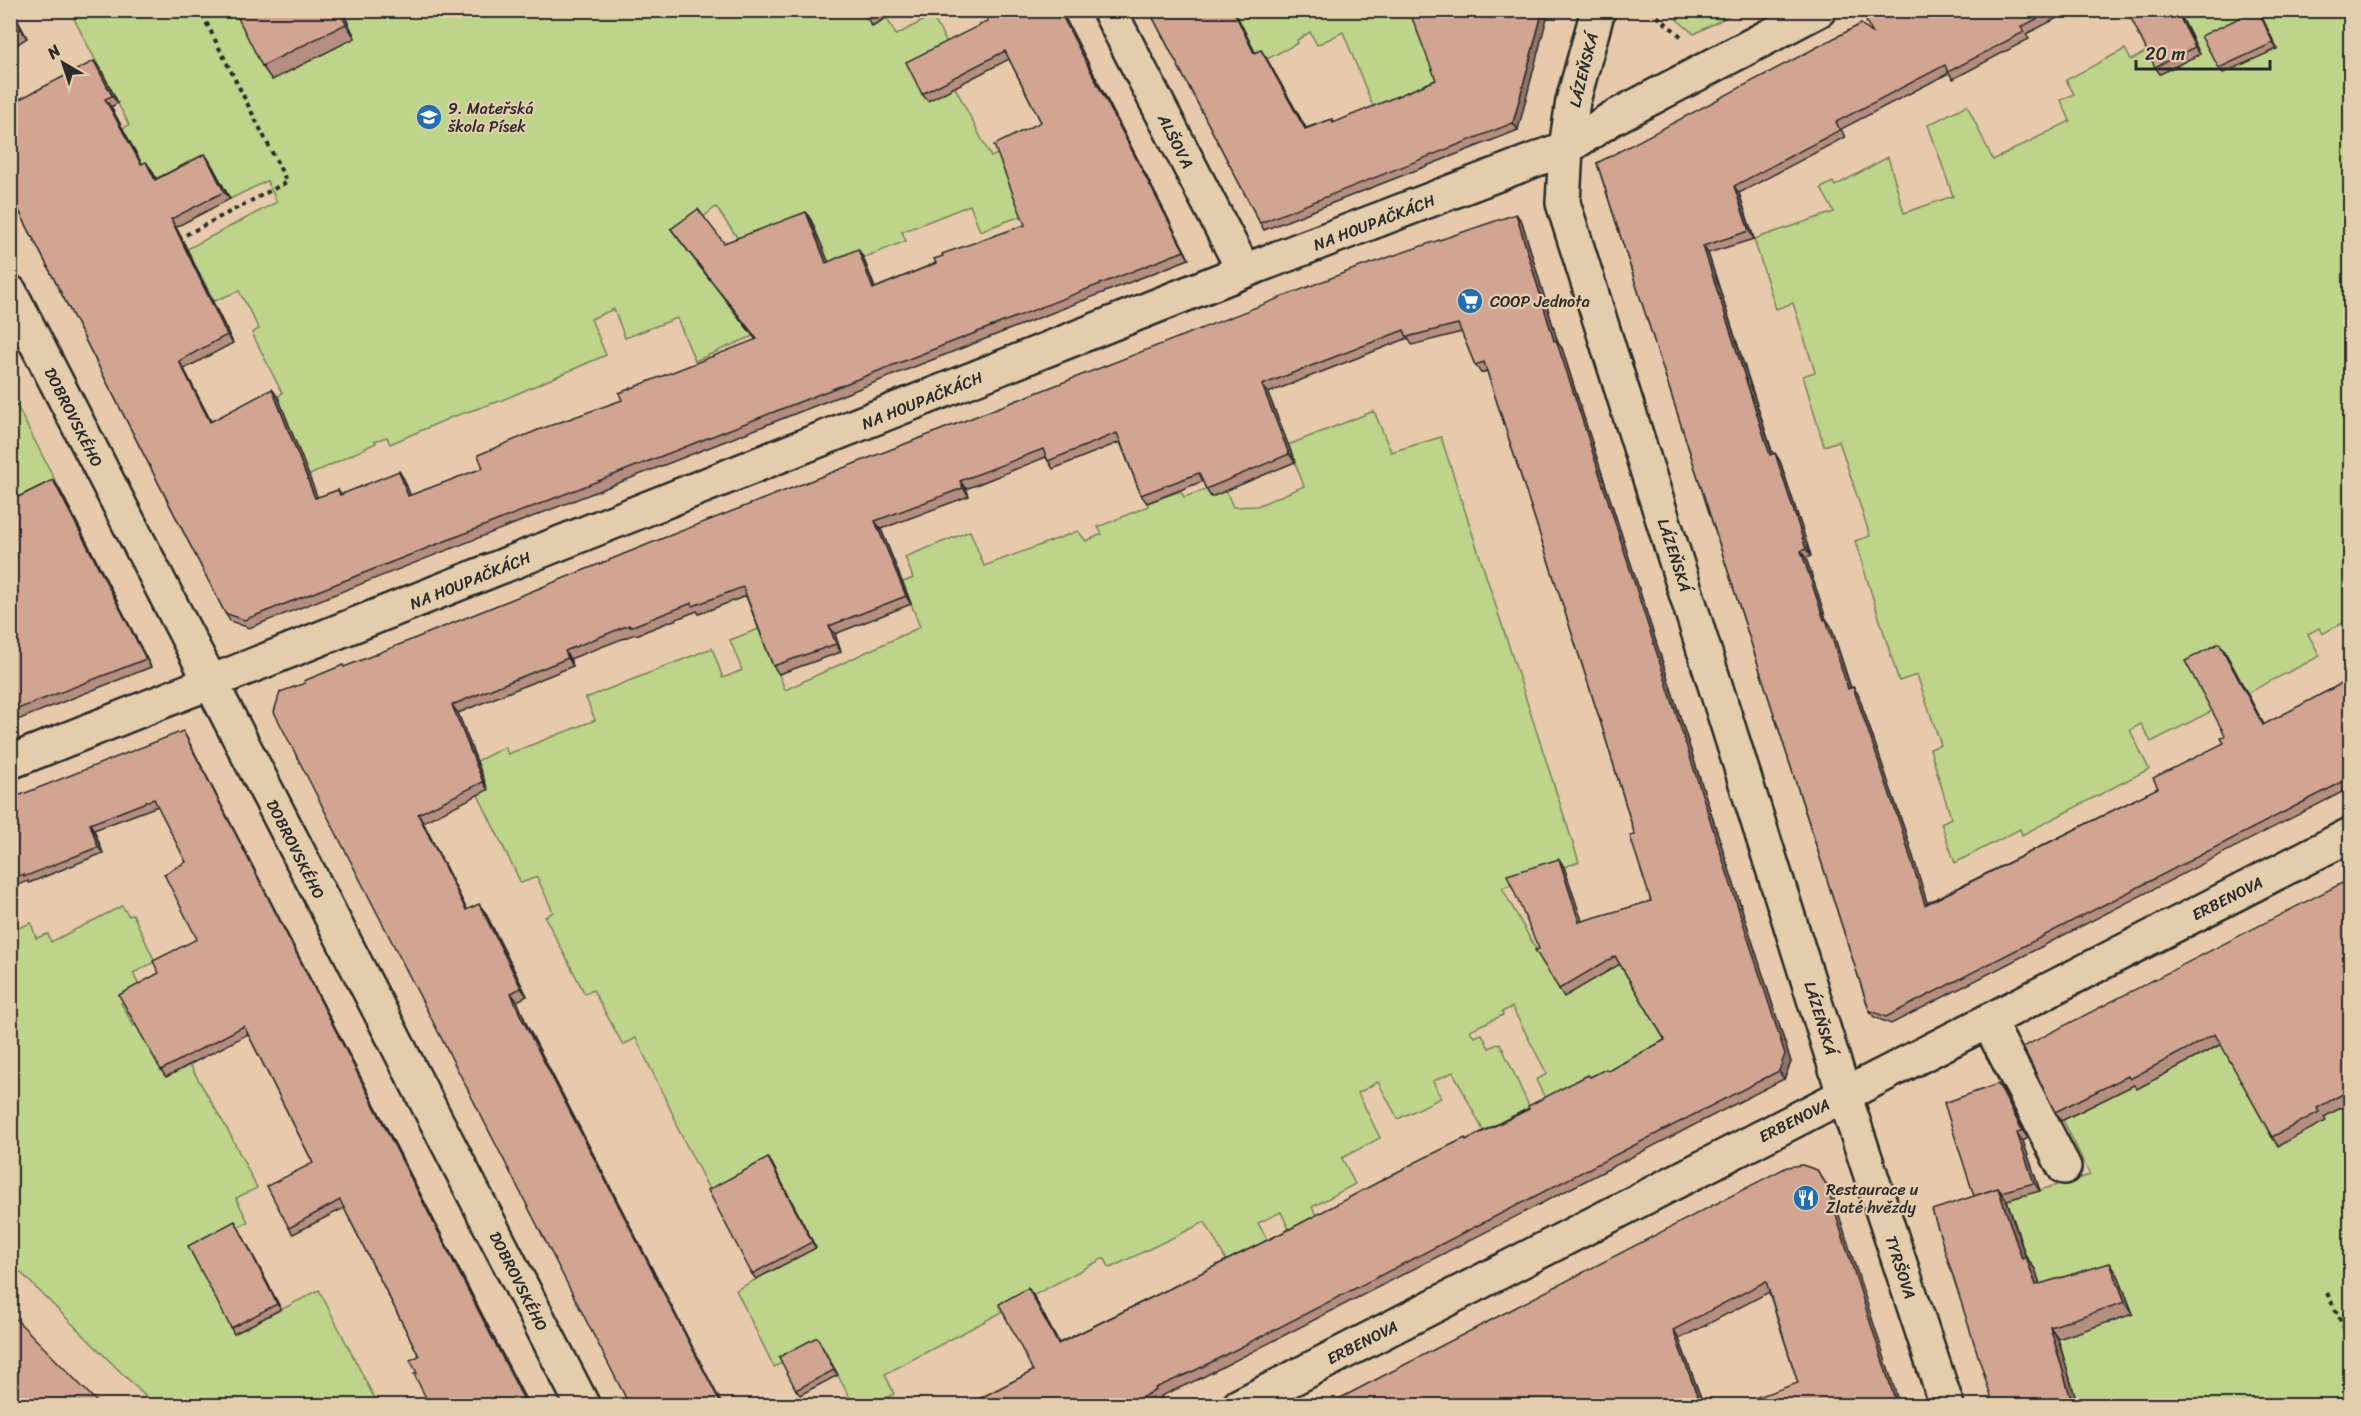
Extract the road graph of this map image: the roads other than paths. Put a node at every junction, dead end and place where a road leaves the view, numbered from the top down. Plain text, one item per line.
1 (1109, 10) edge
2 (1598, 10) edge
3 (1819, 10) edge
4 (1566, 148) junction
5 (1244, 271) junction
6 (10, 292) edge
7 (210, 684) junction
8 (10, 762) edge
9 (2350, 835) edge
10 (1988, 1021) junction
11 (1844, 1094) junction
12 (2064, 1167) dead end
13 (583, 1406) edge
14 (1239, 1406) edge
15 (1947, 1406) edge

1 - 5 street, ALŠOVA
2 - 4 street, LÁZEŇSKÁ
3 - 4 street, NA HOUPAČKÁCH
4 - 5 street, NA HOUPAČKÁCH
4 - 11 street, LÁZEŇSKÁ
5 - 7 street, NA HOUPAČKÁCH
6 - 7 street, DOBROVSKÉHO
7 - 8 street, NA HOUPAČKÁCH
7 - 13 street, DOBROVSKÉHO
9 - 10 street, ERBENOVA
10 - 11 street, ERBENOVA
10 - 12 street
11 - 14 street, ERBENOVA
11 - 15 street, TYRŠOVA

